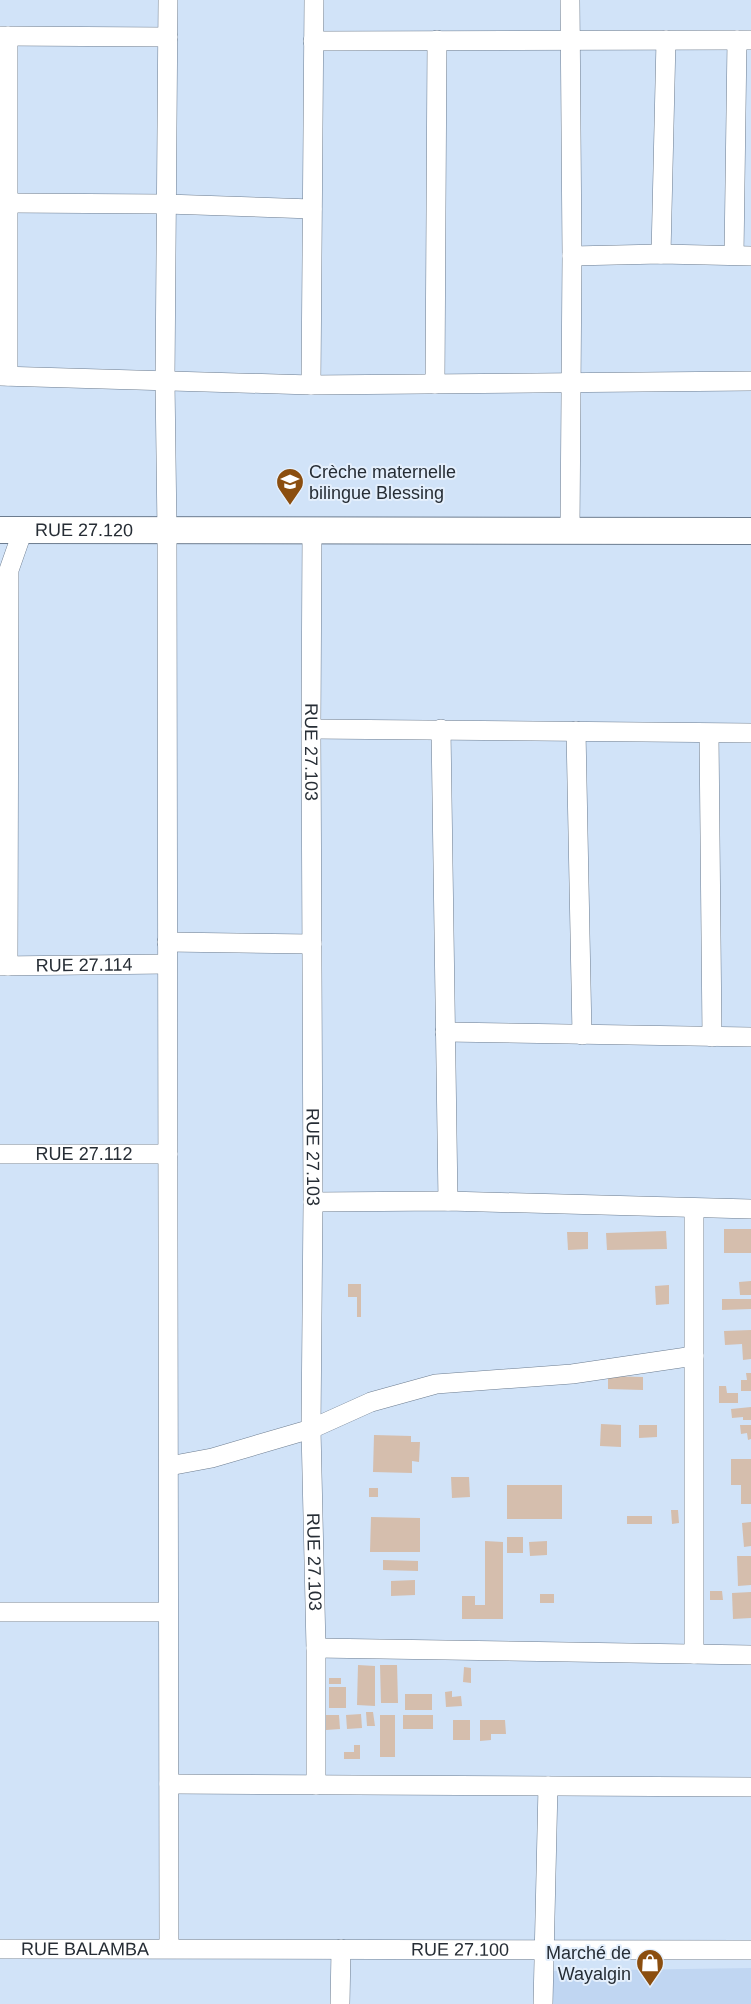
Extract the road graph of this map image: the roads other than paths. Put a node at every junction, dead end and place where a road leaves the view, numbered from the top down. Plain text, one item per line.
1 (168, 0) edge
2 (314, 0) edge
3 (570, 0) edge
4 (4, 36) edge
5 (168, 37) junction
6 (437, 40) junction
7 (571, 40) junction
8 (666, 40) junction
9 (744, 40) edge
10 (313, 41) junction
11 (8, 203) junction
12 (166, 204) junction
13 (312, 209) junction
14 (662, 254) junction
15 (572, 256) junction
16 (742, 256) edge
17 (4, 376) edge
18 (165, 381) junction
19 (751, 381) edge
20 (570, 383) junction
21 (435, 384) junction
22 (311, 385) junction
23 (12, 530) edge
24 (167, 531) junction
25 (312, 531) junction
26 (570, 531) junction
27 (751, 531) edge
28 (311, 729) junction
29 (441, 729) junction
30 (576, 731) junction
31 (751, 733) edge
32 (710, 734) junction
33 (167, 942) junction
34 (312, 944) junction
35 (167, 964) junction
36 (4, 966) edge
37 (445, 1032) junction
38 (582, 1035) junction
39 (712, 1037) junction
40 (751, 1037) edge
41 (0, 1154) edge
42 (168, 1154) junction
43 (448, 1201) junction
44 (313, 1202) junction
45 (694, 1208) junction
46 (751, 1209) edge
47 (694, 1356) junction
48 (311, 1429) junction
49 (169, 1466) junction
50 (0, 1612) edge
51 (168, 1612) junction
52 (316, 1648) junction
53 (694, 1654) junction
54 (751, 1655) edge
55 (169, 1784) junction
56 (316, 1785) junction
57 (548, 1786) junction
58 (751, 1787) edge
59 (169, 1948) junction
60 (0, 1949) edge
61 (340, 1949) junction
62 (544, 1950) junction
63 (751, 1950) edge
64 (340, 2004) edge
65 (543, 2004) edge

1 - 5 street
2 - 10 street
3 - 7 street
4 - 5 street
4 - 11 street
5 - 12 street
6 - 7 street
6 - 10 street
6 - 21 street
7 - 8 street
7 - 15 street
8 - 9 street
8 - 14 street
9 - 16 street
10 - 13 street
11 - 12 street
11 - 17 street
12 - 13 street
12 - 18 street
13 - 22 street
14 - 15 street
14 - 16 street
15 - 20 street
17 - 18 street
18 - 22 street
18 - 24 street
19 - 20 street
20 - 21 street
20 - 26 street
21 - 22 street
23 - 24 street, RUE 27.120
23 - 36 street
24 - 25 street, RUE 27.120
24 - 33 street
25 - 26 street, RUE 27.120
25 - 28 street, RUE 27.103
26 - 27 street, RUE 27.120
28 - 29 street
28 - 34 street, RUE 27.103
29 - 30 street
29 - 37 street
30 - 32 street
30 - 38 street
31 - 32 street
32 - 39 street
33 - 34 street
33 - 35 street
34 - 44 street, RUE 27.103
35 - 36 street, RUE 27.114
35 - 42 street
37 - 38 street
37 - 43 street
38 - 39 street
39 - 40 street
41 - 42 street, RUE 27.112
42 - 49 street
43 - 44 street
43 - 45 street
44 - 48 street, RUE 27.103
45 - 46 street
45 - 47 street
47 - 48 street
47 - 53 street
48 - 49 street
48 - 52 street, RUE 27.103
49 - 51 street
50 - 51 street
51 - 55 street
52 - 53 street
52 - 56 street, RUE 27.103
53 - 54 street
55 - 56 street
55 - 59 street
56 - 57 street
57 - 58 street
57 - 62 street
59 - 60 street, RUE BALAMBA
59 - 61 street, RUE 27.100
61 - 62 street, RUE 27.100
61 - 64 street
62 - 63 street, RUE 27.100
62 - 65 street

